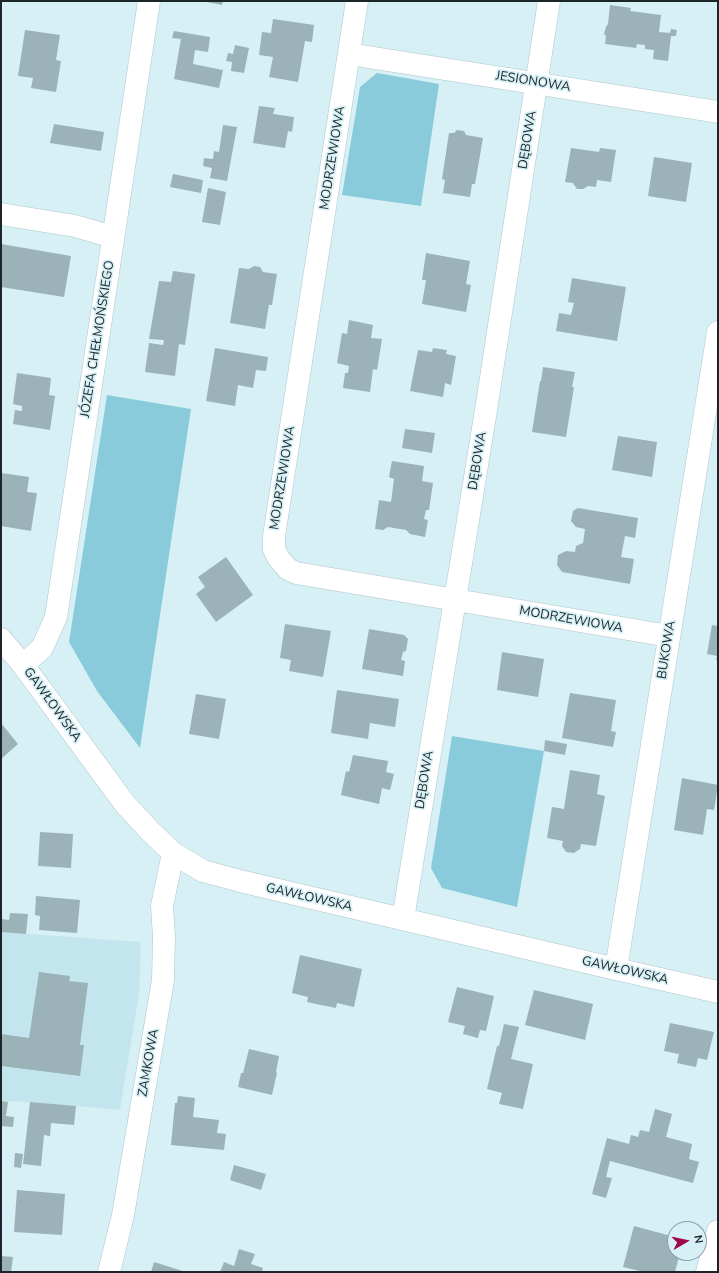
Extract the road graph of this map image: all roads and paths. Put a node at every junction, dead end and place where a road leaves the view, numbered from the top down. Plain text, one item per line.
1 (149, 1) edge
2 (357, 1) edge
3 (549, 1) edge
4 (349, 54) junction
5 (536, 83) junction
6 (718, 112) edge
7 (1, 214) edge
8 (114, 237) junction
9 (718, 332) edge
10 (455, 600) junction
11 (669, 636) junction
12 (1, 639) edge
13 (23, 665) junction
14 (173, 853) junction
15 (403, 920) junction
16 (616, 969) junction
17 (718, 992) edge
18 (718, 1231) edge
19 (109, 1272) edge
20 (707, 1272) edge

1 - 8 street, JÓZEFA CHEŁMOŃSKIEGO
2 - 4 street, MODRZEWIOWA
3 - 5 street, DĘBOWA
4 - 5 street, JESIONOWA
4 - 10 street, MODRZEWIOWA
5 - 6 street, JESIONOWA
5 - 10 street, DĘBOWA
7 - 8 street
8 - 13 street, JÓZEFA CHEŁMOŃSKIEGO
9 - 11 street, BUKOWA
10 - 11 street, MODRZEWIOWA
10 - 15 street, DĘBOWA
11 - 16 street, BUKOWA
12 - 13 street, GAWŁOWSKA
13 - 14 street, GAWŁOWSKA
14 - 15 street, GAWŁOWSKA
14 - 19 street, ZAMKOWA
15 - 16 street, GAWŁOWSKA
16 - 17 street, GAWŁOWSKA
18 - 20 street

